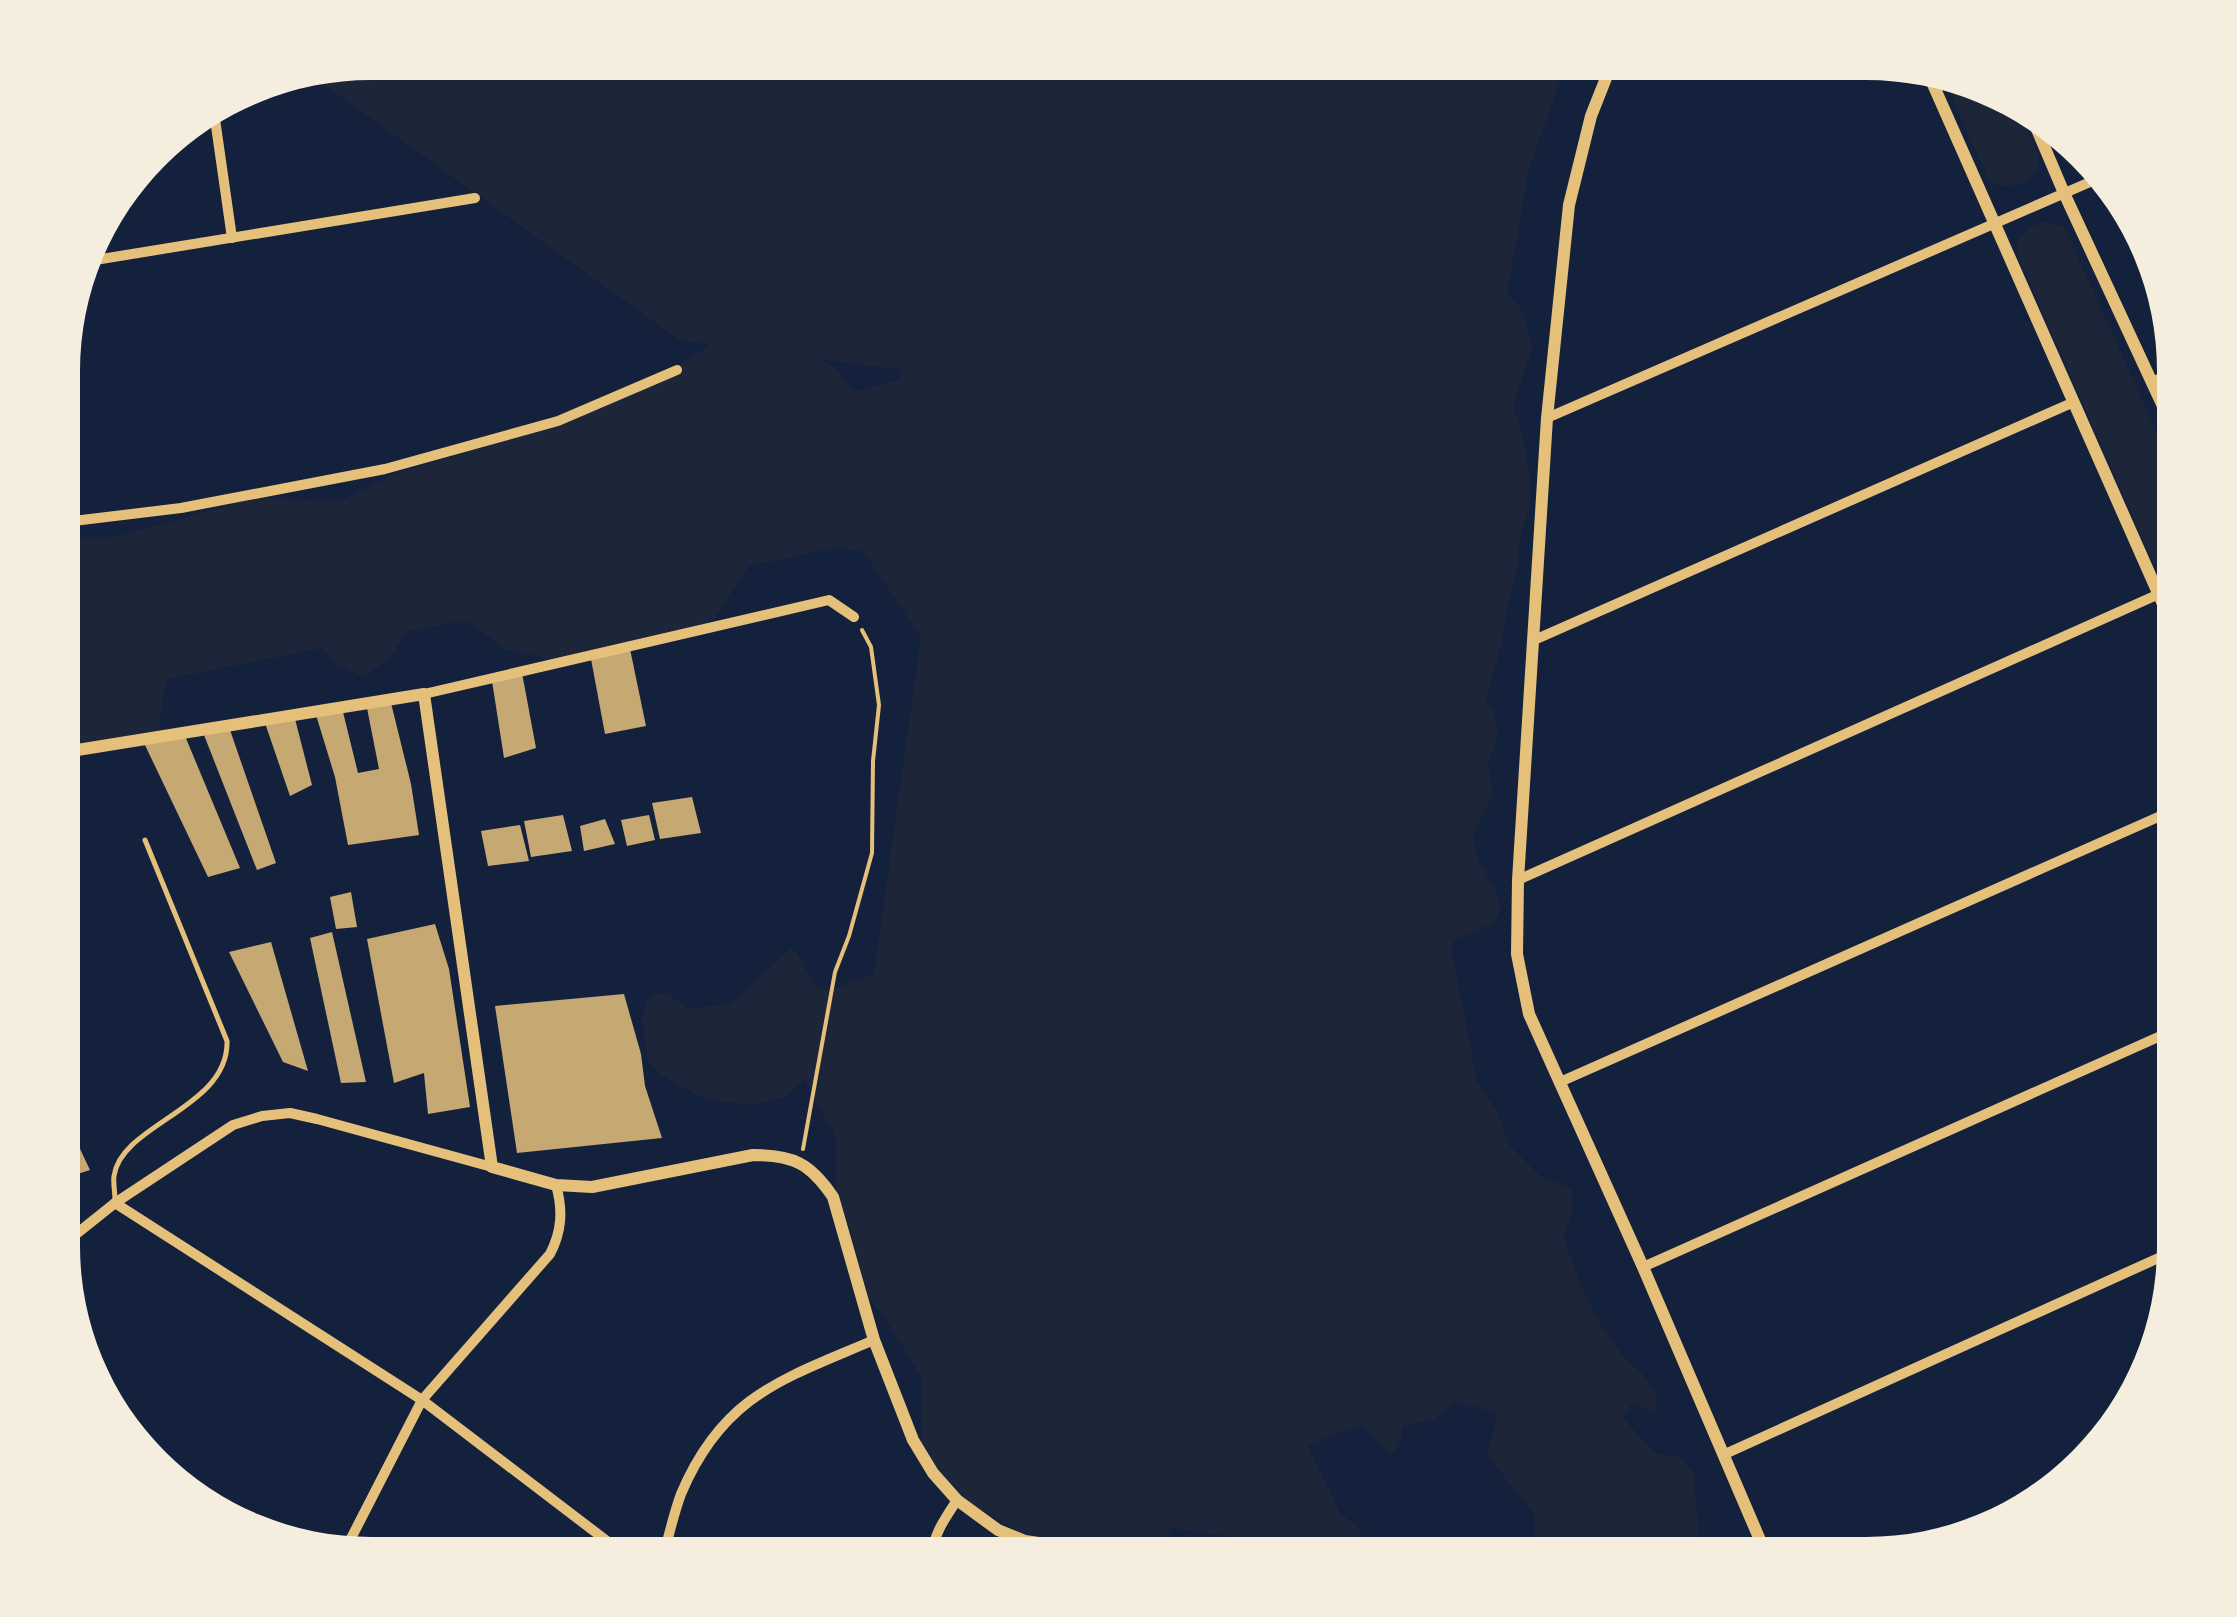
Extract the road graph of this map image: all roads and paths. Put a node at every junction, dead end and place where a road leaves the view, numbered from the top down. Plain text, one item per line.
1 (1605, 81) edge
2 (1935, 89) edge
3 (216, 125) edge
4 (2041, 139) edge
5 (2087, 182) edge
6 (2064, 192) junction
7 (475, 198) dead end
8 (1994, 222) junction
9 (232, 238) junction
10 (103, 259) edge
11 (677, 370) dead end
12 (2156, 380) edge
13 (2152, 382) junction
14 (2156, 391) edge
15 (2074, 402) junction
16 (1547, 418) junction
17 (80, 520) edge
18 (2156, 589) edge
19 (2156, 595) edge
20 (854, 617) joint
21 (1532, 641) junction
22 (424, 694) junction
23 (80, 750) edge
24 (2156, 818) edge
25 (145, 840) dead end
26 (1518, 880) junction
27 (2156, 1038) edge
28 (1560, 1082) junction
29 (801, 1164) junction
30 (492, 1167) junction
31 (556, 1185) junction
32 (116, 1203) junction
33 (81, 1230) edge
34 (2156, 1259) edge
35 (1644, 1267) junction
36 (874, 1340) junction
37 (422, 1400) junction
38 (1724, 1454) junction
39 (957, 1500) junction
40 (352, 1536) edge
41 (601, 1536) edge
42 (669, 1536) edge
43 (936, 1536) edge
44 (1008, 1536) edge
45 (1759, 1537) edge

1 - 16 street
2 - 8 street
3 - 9 street
4 - 6 street
5 - 6 street
6 - 8 street
6 - 13 street
7 - 9 street
8 - 15 street
8 - 16 street
9 - 10 street
11 - 17 street
12 - 13 street
13 - 14 street
15 - 18 street
15 - 21 street
16 - 21 street
19 - 26 street
20 - 22 street
20 - 29 path
21 - 26 street
22 - 23 street
22 - 30 street
24 - 28 street
25 - 32 lane
26 - 28 street
27 - 35 street
28 - 35 street
29 - 31 street
29 - 36 street
30 - 31 street
30 - 32 street
31 - 37 street
32 - 33 street
32 - 37 street
34 - 38 street
35 - 38 street
36 - 39 street
36 - 42 street
37 - 40 street
37 - 41 street
38 - 45 street
39 - 43 street
39 - 44 street

